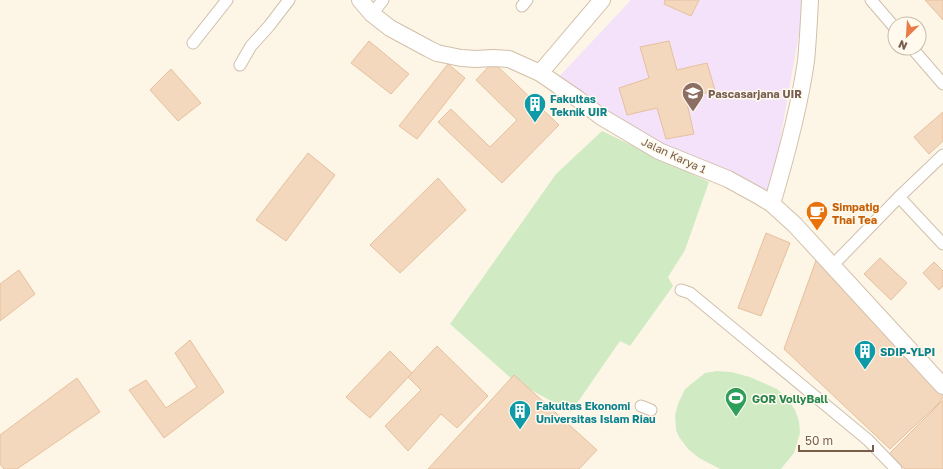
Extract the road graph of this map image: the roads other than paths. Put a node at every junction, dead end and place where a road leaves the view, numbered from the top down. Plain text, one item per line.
1 (227, 0) edge
2 (289, 0) edge
3 (360, 0) edge
4 (383, 0) edge
5 (602, 0) edge
6 (810, 0) edge
7 (871, 0) edge
8 (372, 14) junction
9 (887, 19) edge
10 (193, 43) dead end
11 (919, 56) edge
12 (240, 65) dead end
13 (540, 73) junction
14 (943, 84) edge
15 (943, 155) edge
16 (899, 197) junction
17 (772, 204) junction
18 (943, 244) edge
19 (832, 266) junction
20 (681, 290) dead end
21 (941, 381) edge
22 (896, 469) edge

1 - 10 street
2 - 12 street
3 - 8 street, Jalan Karya 1
4 - 8 street
5 - 13 street
6 - 17 street
7 - 9 street
8 - 13 street, Jalan Karya 1
11 - 14 street
13 - 17 street, Jalan Karya 1
15 - 16 street
16 - 18 street
16 - 19 street
17 - 19 street, Jalan Karya 1
19 - 21 street, Jalan Karya 1
20 - 22 street

